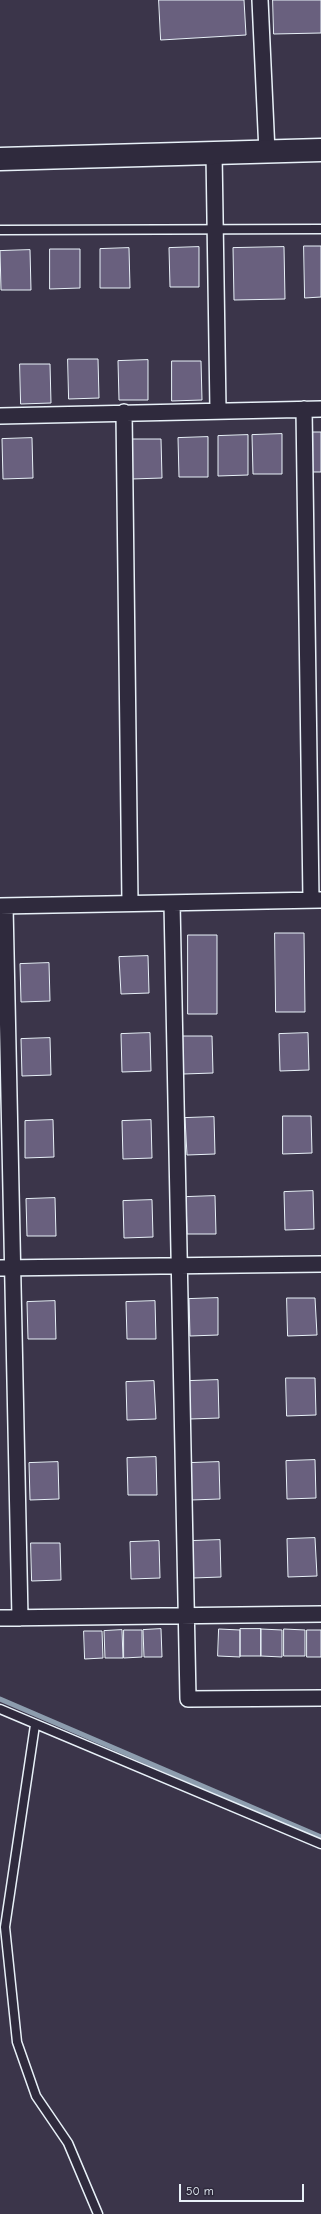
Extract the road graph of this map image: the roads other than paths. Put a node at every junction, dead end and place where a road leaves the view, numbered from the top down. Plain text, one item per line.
1 (260, 0) edge
2 (321, 150) edge
3 (267, 152) junction
4 (214, 153) junction
5 (0, 159) edge
6 (321, 229) edge
7 (0, 230) edge
8 (215, 230) junction
9 (304, 409) junction
10 (321, 409) edge
11 (218, 410) junction
12 (124, 412) junction
13 (0, 416) edge
14 (316, 900) edge
15 (130, 903) junction
16 (172, 903) junction
17 (2, 906) edge
18 (321, 1264) edge
19 (180, 1266) junction
20 (6, 1268) edge
21 (321, 1614) edge
22 (186, 1616) junction
23 (0, 1618) edge
24 (20, 1618) junction
25 (321, 1698) edge
26 (0, 1709) edge
27 (35, 1725) junction
28 (321, 1844) edge
29 (98, 2214) edge

1 - 3 street
2 - 3 main road
3 - 4 main road
4 - 5 main road
4 - 8 street
6 - 8 lane
7 - 8 lane
8 - 11 street
9 - 10 street
9 - 11 street
9 - 14 street
11 - 12 street
12 - 13 street
12 - 15 street
14 - 16 street
15 - 16 street
15 - 17 street
16 - 19 street
17 - 20 street
18 - 19 street
19 - 20 street
19 - 22 street
20 - 24 street
21 - 22 street
22 - 24 street
22 - 25 street
23 - 24 street
26 - 27 lane
27 - 28 lane
27 - 29 lane

